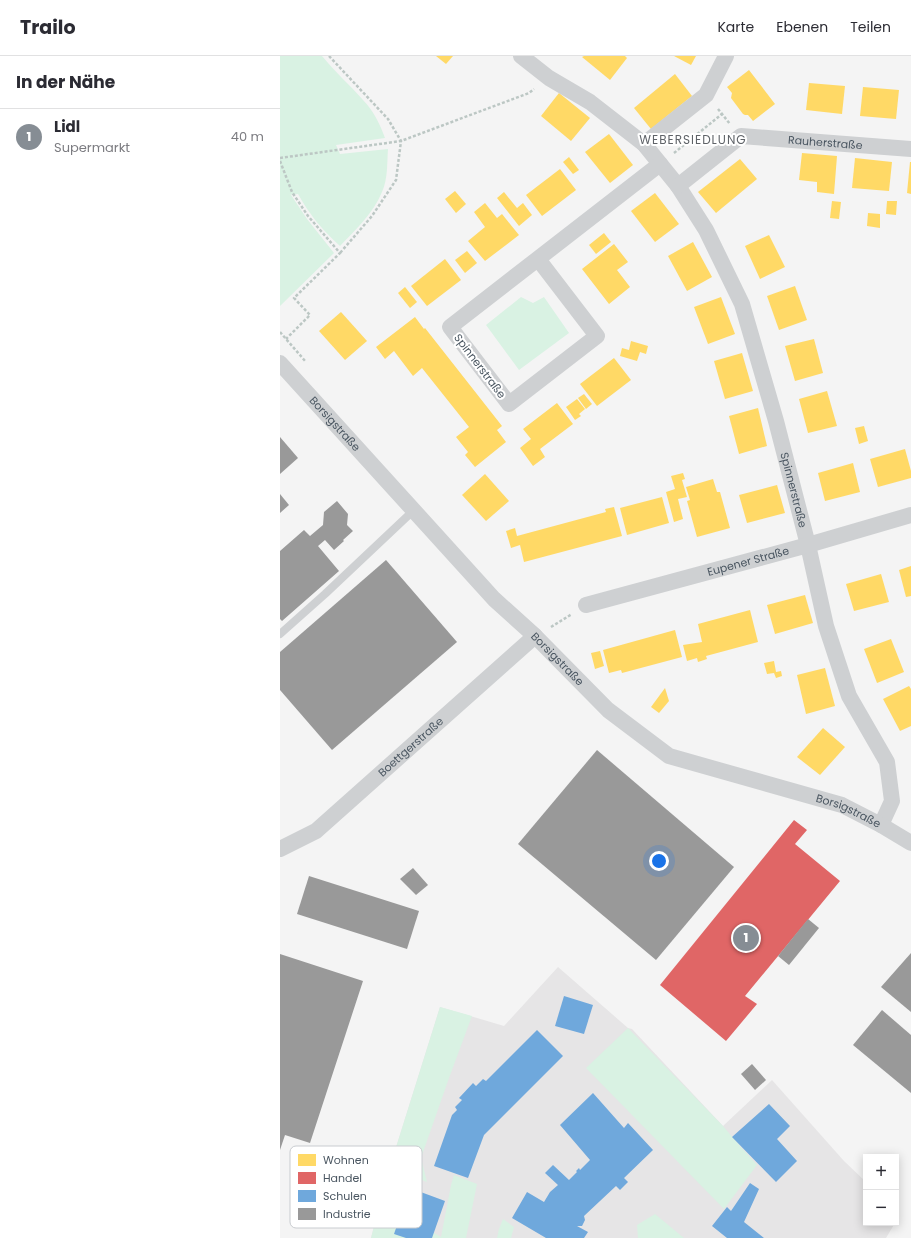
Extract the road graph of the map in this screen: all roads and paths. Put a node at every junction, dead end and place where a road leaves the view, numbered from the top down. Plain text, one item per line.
1 (329, 56) edge
2 (522, 56) edge
3 (726, 56) edge
4 (549, 78) junction
5 (706, 95) junction
6 (722, 114) junction
7 (740, 136) junction
8 (401, 141) junction
9 (644, 144) junction
10 (911, 149) edge
11 (280, 158) edge
12 (280, 161) edge
13 (660, 164) junction
14 (678, 186) junction
15 (340, 253) junction
16 (538, 259) junction
17 (286, 339) dead end
18 (280, 363) edge
19 (414, 510) junction
20 (911, 515) edge
21 (808, 545) junction
22 (586, 605) joint
23 (280, 634) edge
24 (535, 636) junction
25 (881, 825) junction
26 (911, 843) edge
27 (280, 849) edge

1 - 8 path
2 - 4 street, Spinnerstraße
3 - 5 street
4 - 8 path
4 - 9 street, Spinnerstraße
5 - 6 path
5 - 9 street
6 - 7 path
6 - 13 path
7 - 10 street, Rauherstraße
7 - 14 street
8 - 11 path
8 - 15 path
9 - 13 street, Spinnerstraße
12 - 15 path
13 - 14 street, Spinnerstraße
13 - 16 street, Spinnerstraße
14 - 21 street, Spinnerstraße
15 - 17 path
16 - 16 street, Spinnerstraße
18 - 19 street, Borsigstraße
19 - 23 lane
19 - 24 street, Borsigstraße
20 - 21 street, Eupener Straße
21 - 22 street, Eupener Straße
21 - 25 street, Spinnerstraße
22 - 24 path
24 - 25 street, Borsigstraße
24 - 27 street, Boettgerstraße
25 - 26 street, Borsigstraße

